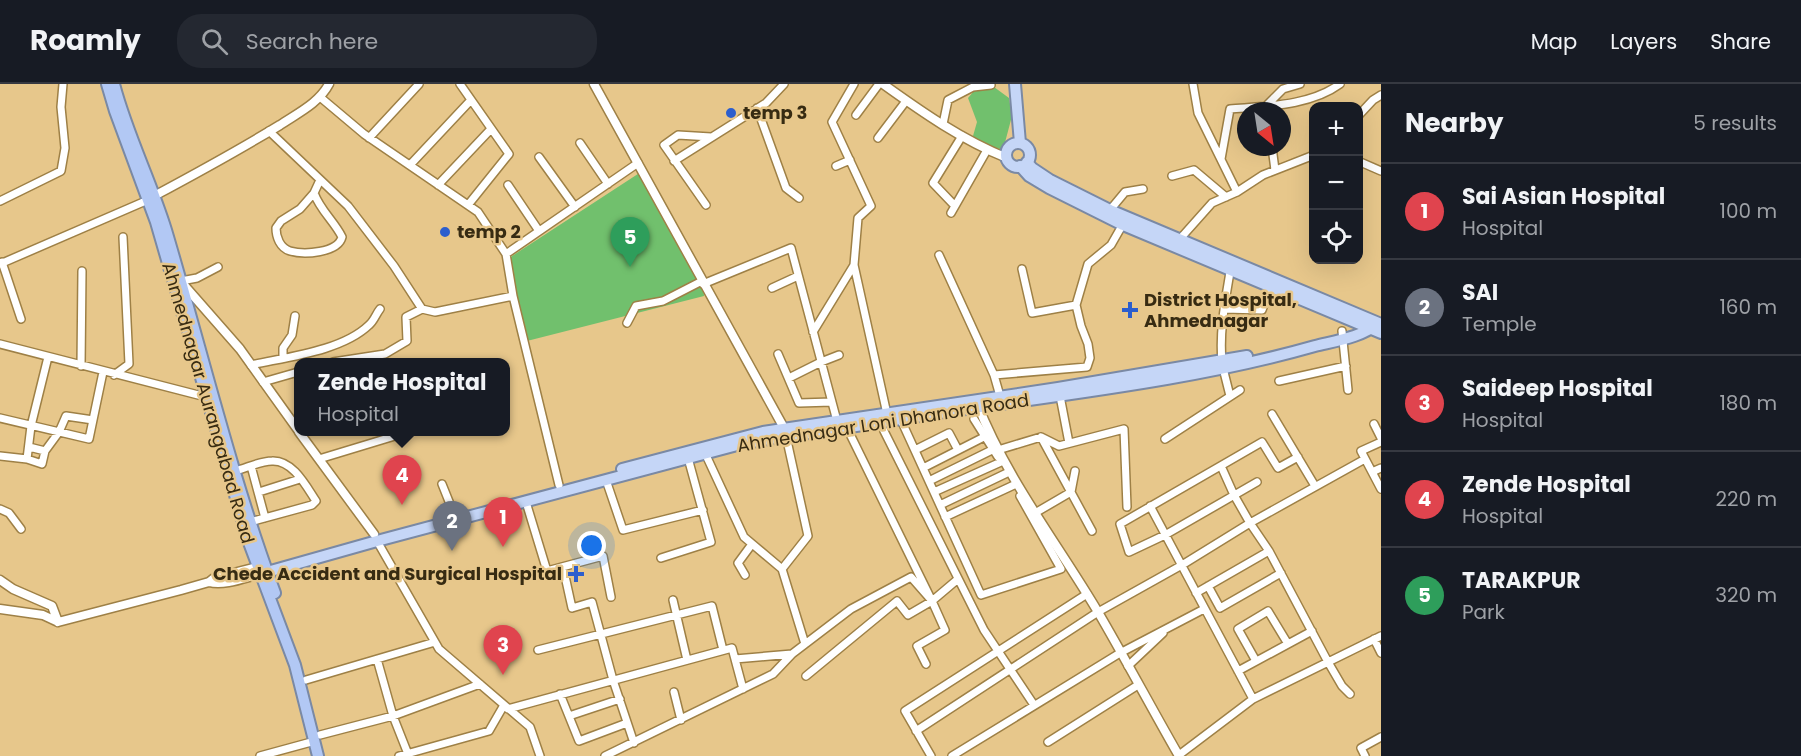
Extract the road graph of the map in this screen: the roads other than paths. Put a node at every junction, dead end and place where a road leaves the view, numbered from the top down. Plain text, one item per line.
1 (63, 84) edge
2 (107, 84) edge
3 (114, 84) edge
4 (329, 84) edge
5 (419, 84) edge
6 (460, 84) edge
7 (594, 84) edge
8 (784, 84) edge
9 (854, 84) edge
10 (881, 84) edge
11 (1015, 84) edge
12 (1193, 84) edge
13 (1300, 84) edge
14 (1340, 84) edge
15 (991, 85) edge
16 (1381, 95) edge
17 (320, 97) junction
18 (471, 100) junction
19 (906, 101) junction
20 (1271, 102) edge
21 (1291, 103) edge
22 (757, 108) junction
23 (1237, 109) edge
24 (1363, 111) edge
25 (856, 115) dead end
26 (942, 124) junction
27 (491, 129) junction
28 (269, 131) junction
29 (962, 136) junction
30 (711, 137) junction
31 (369, 138) junction
32 (878, 138) dead end
33 (580, 143) dead end
34 (1020, 143) junction
35 (987, 150) junction
36 (1273, 156) edge
37 (1311, 156) edge
38 (539, 157) dead end
39 (1007, 158) junction
40 (1221, 159) junction
41 (850, 160) junction
42 (674, 161) junction
43 (638, 163) junction
44 (1363, 163) edge
45 (1023, 164) junction
46 (410, 165) junction
47 (836, 166) dead end
48 (1275, 170) junction
49 (1381, 171) edge
50 (1173, 176) dead end
51 (320, 180) junction
52 (438, 184) junction
53 (608, 184) junction
54 (508, 185) dead end
55 (1143, 189) dead end
56 (0, 191) edge
57 (1237, 192) junction
58 (314, 193) junction
59 (1226, 197) junction
60 (151, 198) junction
61 (800, 198) dead end
62 (2, 200) edge
63 (468, 205) junction
64 (706, 205) dead end
65 (574, 207) junction
66 (1110, 210) junction
67 (1125, 221) junction
68 (539, 231) junction
69 (123, 237) dead end
70 (1179, 240) junction
71 (506, 254) junction
72 (939, 255) dead end
73 (1, 263) edge
74 (854, 265) junction
75 (1231, 265) junction
76 (218, 267) dead end
77 (1022, 269) dead end
78 (82, 271) dead end
79 (798, 276) junction
80 (181, 281) junction
81 (1272, 282) junction
82 (703, 283) junction
83 (772, 288) dead end
84 (513, 296) junction
85 (1076, 304) junction
86 (380, 309) dead end
87 (422, 309) junction
88 (1224, 309) junction
89 (296, 316) dead end
90 (21, 319) dead end
91 (627, 323) dead end
92 (1374, 326) edge
93 (813, 332) junction
94 (1342, 335) junction
95 (0, 344) edge
96 (778, 354) dead end
97 (839, 355) dead end
98 (48, 357) junction
99 (284, 358) junction
100 (362, 358) edge
101 (821, 362) junction
102 (251, 364) junction
103 (1223, 365) junction
104 (81, 366) junction
105 (1346, 366) junction
106 (103, 372) junction
107 (294, 373) edge
108 (114, 375) junction
109 (994, 375) junction
110 (789, 378) junction
111 (1279, 381) dead end
112 (263, 382) junction
113 (1240, 390) dead end
114 (1348, 390) dead end
115 (1000, 396) junction
116 (1060, 396) junction
117 (1230, 396) junction
118 (206, 398) junction
119 (832, 402) junction
120 (977, 403) junction
121 (887, 414) junction
122 (1272, 414) dead end
123 (0, 418) edge
124 (974, 419) dead end
125 (93, 420) junction
126 (901, 420) junction
127 (837, 421) junction
128 (880, 423) junction
129 (294, 424) edge
130 (1374, 424) dead end
131 (31, 426) junction
132 (847, 428) junction
133 (59, 432) junction
134 (785, 432) junction
135 (303, 436) edge
136 (395, 436) edge
137 (986, 436) junction
138 (1041, 437) junction
139 (1165, 439) dead end
140 (1381, 440) edge
141 (1069, 443) junction
142 (29, 447) junction
143 (996, 449) junction
144 (915, 450) junction
145 (958, 450) junction
146 (45, 451) junction
147 (705, 453) junction
148 (0, 456) edge
149 (1298, 457) junction
150 (688, 458) junction
151 (27, 459) junction
152 (319, 459) junction
153 (1365, 459) junction
154 (1000, 462) junction
155 (251, 466) junction
156 (1221, 466) junction
157 (923, 468) junction
158 (1381, 468) edge
159 (235, 471) junction
160 (1075, 471) dead end
161 (1372, 472) junction
162 (1007, 473) junction
163 (300, 479) junction
164 (606, 480) junction
165 (929, 481) junction
166 (1257, 482) dead end
167 (442, 484) dead end
168 (1014, 484) junction
169 (559, 485) junction
170 (1315, 486) junction
171 (1381, 489) edge
172 (259, 492) junction
173 (934, 492) junction
174 (1071, 492) junction
175 (1234, 495) junction
176 (526, 502) junction
177 (940, 504) junction
178 (1150, 506) junction
179 (1127, 507) dead end
180 (0, 509) edge
181 (703, 510) junction
182 (1035, 513) junction
183 (454, 514) junction
184 (945, 516) junction
185 (265, 518) junction
186 (250, 522) junction
187 (1250, 523) junction
188 (21, 529) dead end
189 (1092, 531) dead end
190 (1165, 535) junction
191 (376, 537) junction
192 (957, 543) junction
193 (752, 544) junction
194 (1269, 550) junction
195 (944, 551) junction
196 (661, 558) dead end
197 (1182, 565) junction
198 (564, 567) junction
199 (262, 570) junction
200 (782, 570) junction
201 (1281, 573) junction
202 (745, 575) dead end
203 (958, 579) junction
204 (0, 580) edge
205 (1208, 586) junction
206 (1196, 593) junction
207 (1086, 594) junction
208 (611, 597) dead end
209 (674, 600) dead end
210 (932, 601) junction
211 (0, 609) edge
212 (1204, 609) junction
213 (1098, 612) junction
214 (677, 615) junction
215 (58, 622) junction
216 (1170, 627) junction
217 (1312, 632) junction
218 (602, 634) junction
219 (1381, 636) edge
220 (1374, 639) junction
221 (435, 642) junction
222 (805, 644) junction
223 (1288, 644) junction
224 (538, 650) dead end
225 (723, 650) junction
226 (999, 651) junction
227 (1120, 653) junction
228 (1381, 653) edge
229 (792, 654) junction
230 (377, 659) junction
231 (735, 659) junction
232 (687, 660) junction
233 (1256, 661) junction
234 (1328, 662) junction
235 (926, 664) dead end
236 (1128, 666) junction
237 (1011, 669) junction
238 (1238, 671) junction
239 (806, 676) dead end
240 (306, 680) junction
241 (613, 680) junction
242 (480, 684) junction
243 (1138, 684) junction
244 (743, 689) junction
245 (674, 692) dead end
246 (560, 694) junction
247 (1350, 694) dead end
248 (620, 699) junction
249 (1253, 699) junction
250 (1034, 705) junction
251 (506, 707) junction
252 (393, 716) junction
253 (569, 716) junction
254 (681, 720) junction
255 (627, 723) junction
256 (916, 731) junction
257 (1381, 737) edge
258 (318, 738) junction
259 (634, 742) junction
260 (1048, 742) dead end
261 (408, 754) junction
262 (1179, 755) edge
263 (260, 756) edge
264 (318, 756) edge
265 (325, 756) edge
266 (399, 756) edge
267 (540, 756) edge
268 (605, 756) edge
269 (931, 756) edge
270 (952, 756) edge
271 (1365, 756) edge

1 - 62 street
2 - 60 highway, Ahmednagar Aurangabad Road
3 - 60 highway
4 - 17 street
5 - 31 street
6 - 18 street
7 - 43 street
8 - 22 street
9 - 41 street
10 - 19 street
10 - 25 street
11 - 34 main road
12 - 40 street
13 - 20 street
14 - 21 street
15 - 26 street
16 - 24 street
17 - 28 street
17 - 31 street
18 - 27 street
18 - 46 street
19 - 26 street
19 - 32 street
22 - 30 street
22 - 61 street
23 - 40 street
26 - 29 street
27 - 52 street
27 - 63 street
28 - 51 street
28 - 60 street
29 - 35 street
29 - 35 street
30 - 42 street
30 - 42 street
31 - 46 street
33 - 53 street
34 - 39 main road
34 - 45 main road
35 - 39 street
36 - 48 street
37 - 48 street
38 - 65 street
39 - 45 main road
40 - 57 street
41 - 47 street
41 - 74 street
42 - 64 street
43 - 53 street
43 - 82 street
44 - 49 street
45 - 66 main road, Ahmednagar Loni Dhanora Road
45 - 67 main road, Ahmednagar Loni Dhanora Road
46 - 52 street
48 - 57 street
50 - 59 street
51 - 58 street
51 - 87 street
52 - 63 street
53 - 65 street
54 - 68 street
55 - 66 street
56 - 62 street
57 - 59 street
58 - 58 street
59 - 70 street
60 - 73 street
60 - 80 highway
60 - 118 highway, Ahmednagar Aurangabad Road
63 - 71 street
65 - 68 street
66 - 67 main road, Ahmednagar Loni Dhanora Road
67 - 70 main road, Ahmednagar Loni Dhanora Road
67 - 75 main road, Ahmednagar Loni Dhanora Road
67 - 85 street
68 - 71 street
69 - 108 street
70 - 75 main road, Ahmednagar Loni Dhanora Road
71 - 84 street
72 - 109 street
73 - 90 street
74 - 93 street
74 - 121 street
75 - 81 main road, Ahmednagar Loni Dhanora Road
75 - 88 street
76 - 80 street
77 - 85 street
78 - 104 street
79 - 82 street
79 - 83 street
79 - 93 street
80 - 102 street
80 - 159 highway
81 - 88 street
81 - 92 main road, Ahmednagar Loni Dhanora Road
82 - 91 street
82 - 134 street
84 - 87 street
84 - 169 street
85 - 109 street
86 - 99 street
87 - 100 street
88 - 103 street
89 - 99 street
92 - 94 main road, Ahmednagar Loni Dhanora Road
93 - 101 street
94 - 103 main road, Ahmednagar Loni Dhanora Road
94 - 105 street
95 - 98 street
96 - 110 street
97 - 101 street
98 - 104 street
98 - 131 street
99 - 102 street
101 - 110 street
101 - 119 street
102 - 112 street
103 - 115 main road, Ahmednagar Loni Dhanora Road
103 - 116 main road, Ahmednagar Loni Dhanora Road
103 - 117 street
104 - 106 street
105 - 111 street
105 - 114 street
106 - 108 street
106 - 125 street
107 - 112 street
108 - 118 street
109 - 115 street
110 - 119 street
112 - 129 street
113 - 117 street
115 - 120 main road, Ahmednagar Loni Dhanora Road
116 - 120 main road, Ahmednagar Loni Dhanora Road
116 - 141 street
117 - 139 street
118 - 199 highway, Ahmednagar Aurangabad Road
119 - 127 street
120 - 121 main road, Ahmednagar Loni Dhanora Road
120 - 126 main road, Ahmednagar Loni Dhanora Road
120 - 143 street
121 - 127 main road, Ahmednagar Loni Dhanora Road
122 - 149 street
123 - 131 street
124 - 137 street
125 - 133 street
125 - 133 street
126 - 128 main road, Ahmednagar Loni Dhanora Road
126 - 144 street
127 - 134 main road, Ahmednagar Loni Dhanora Road
128 - 132 main road, Ahmednagar Loni Dhanora Road
128 - 195 street
130 - 140 street
131 - 133 street
131 - 142 street
132 - 134 main road, Ahmednagar Loni Dhanora Road
132 - 210 street
133 - 146 street
134 - 147 main road, Ahmednagar Loni Dhanora Road
134 - 169 main road, Ahmednagar Loni Dhanora Road
134 - 200 street
135 - 152 street
136 - 152 street
137 - 143 street
137 - 145 street
138 - 141 street
138 - 143 street
138 - 174 street
140 - 153 street
141 - 179 street
142 - 146 street
142 - 151 street
143 - 154 street
143 - 165 street
143 - 182 street
144 - 145 street
144 - 157 street
145 - 157 street
146 - 151 street
147 - 150 main road, Ahmednagar Loni Dhanora Road
147 - 193 street
148 - 151 street
149 - 156 street
149 - 170 street
150 - 164 main road, Ahmednagar Loni Dhanora Road
150 - 181 street
152 - 191 street
153 - 161 street
153 - 170 street
154 - 162 street
154 - 173 street
155 - 159 street
155 - 163 street
155 - 172 street
156 - 175 street
156 - 178 street
157 - 165 street
158 - 161 street
159 - 186 highway
160 - 174 street
161 - 171 street
162 - 168 street
162 - 177 street
163 - 172 street
163 - 185 street
164 - 176 main road, Ahmednagar Loni Dhanora Road
164 - 181 street
165 - 173 street
166 - 175 street
167 - 183 street
168 - 184 street
168 - 192 street
169 - 183 main road, Ahmednagar Loni Dhanora Road
170 - 187 street
172 - 185 street
173 - 177 street
174 - 182 street
174 - 189 street
175 - 187 street
175 - 190 street
176 - 191 main road, Ahmednagar Loni Dhanora Road
176 - 198 street
177 - 184 street
178 - 190 street
178 - 190 street
180 - 188 street
181 - 196 street
182 - 207 street
183 - 191 main road, Ahmednagar Loni Dhanora Road
184 - 192 street
185 - 186 street
186 - 199 highway
187 - 194 street
187 - 197 street
190 - 197 street
191 - 199 main road, Ahmednagar Loni Dhanora Road
191 - 221 street
192 - 195 street
193 - 200 street
193 - 202 street
194 - 201 street
194 - 205 street
195 - 203 street
197 - 206 street
197 - 213 street
198 - 208 street
198 - 218 street
199 - 215 street
199 - 240 highway
199 - 258 highway, Ahmednagar Aurangabad Road
200 - 222 street
201 - 205 street
201 - 217 street
203 - 210 street
203 - 226 street
204 - 215 street
205 - 206 street
206 - 212 street
207 - 213 street
207 - 226 street
209 - 214 street
210 - 222 street
210 - 235 street
210 - 239 street
211 - 215 street
212 - 216 street
212 - 238 street
213 - 227 street
213 - 237 street
214 - 218 street
214 - 225 street
214 - 232 street
216 - 227 street
216 - 236 street
217 - 223 street
217 - 234 street
218 - 224 street
218 - 241 street
219 - 220 street
220 - 228 street
220 - 234 street
221 - 230 street
221 - 242 street
222 - 229 street
223 - 233 street
223 - 233 street
225 - 231 street
225 - 232 street
226 - 237 street
226 - 256 street
227 - 236 street
227 - 250 street
229 - 231 street
229 - 244 street
230 - 240 street
230 - 252 street
231 - 244 street
232 - 241 street
233 - 238 street
234 - 247 street
234 - 249 street
236 - 243 street
237 - 250 street
237 - 256 street
238 - 249 street
240 - 258 highway
241 - 246 street
241 - 248 street
242 - 251 street
242 - 252 street
243 - 260 street
243 - 262 street
244 - 254 street
245 - 254 street
246 - 251 street
246 - 253 street
248 - 253 street
248 - 255 street
249 - 262 street
250 - 270 street
251 - 261 street
251 - 267 street
252 - 258 street
252 - 261 street
253 - 255 street
254 - 259 street
255 - 259 street
256 - 269 street
257 - 271 street
258 - 263 street
258 - 264 highway, Ahmednagar Aurangabad Road
258 - 265 highway
259 - 268 street
261 - 266 street

